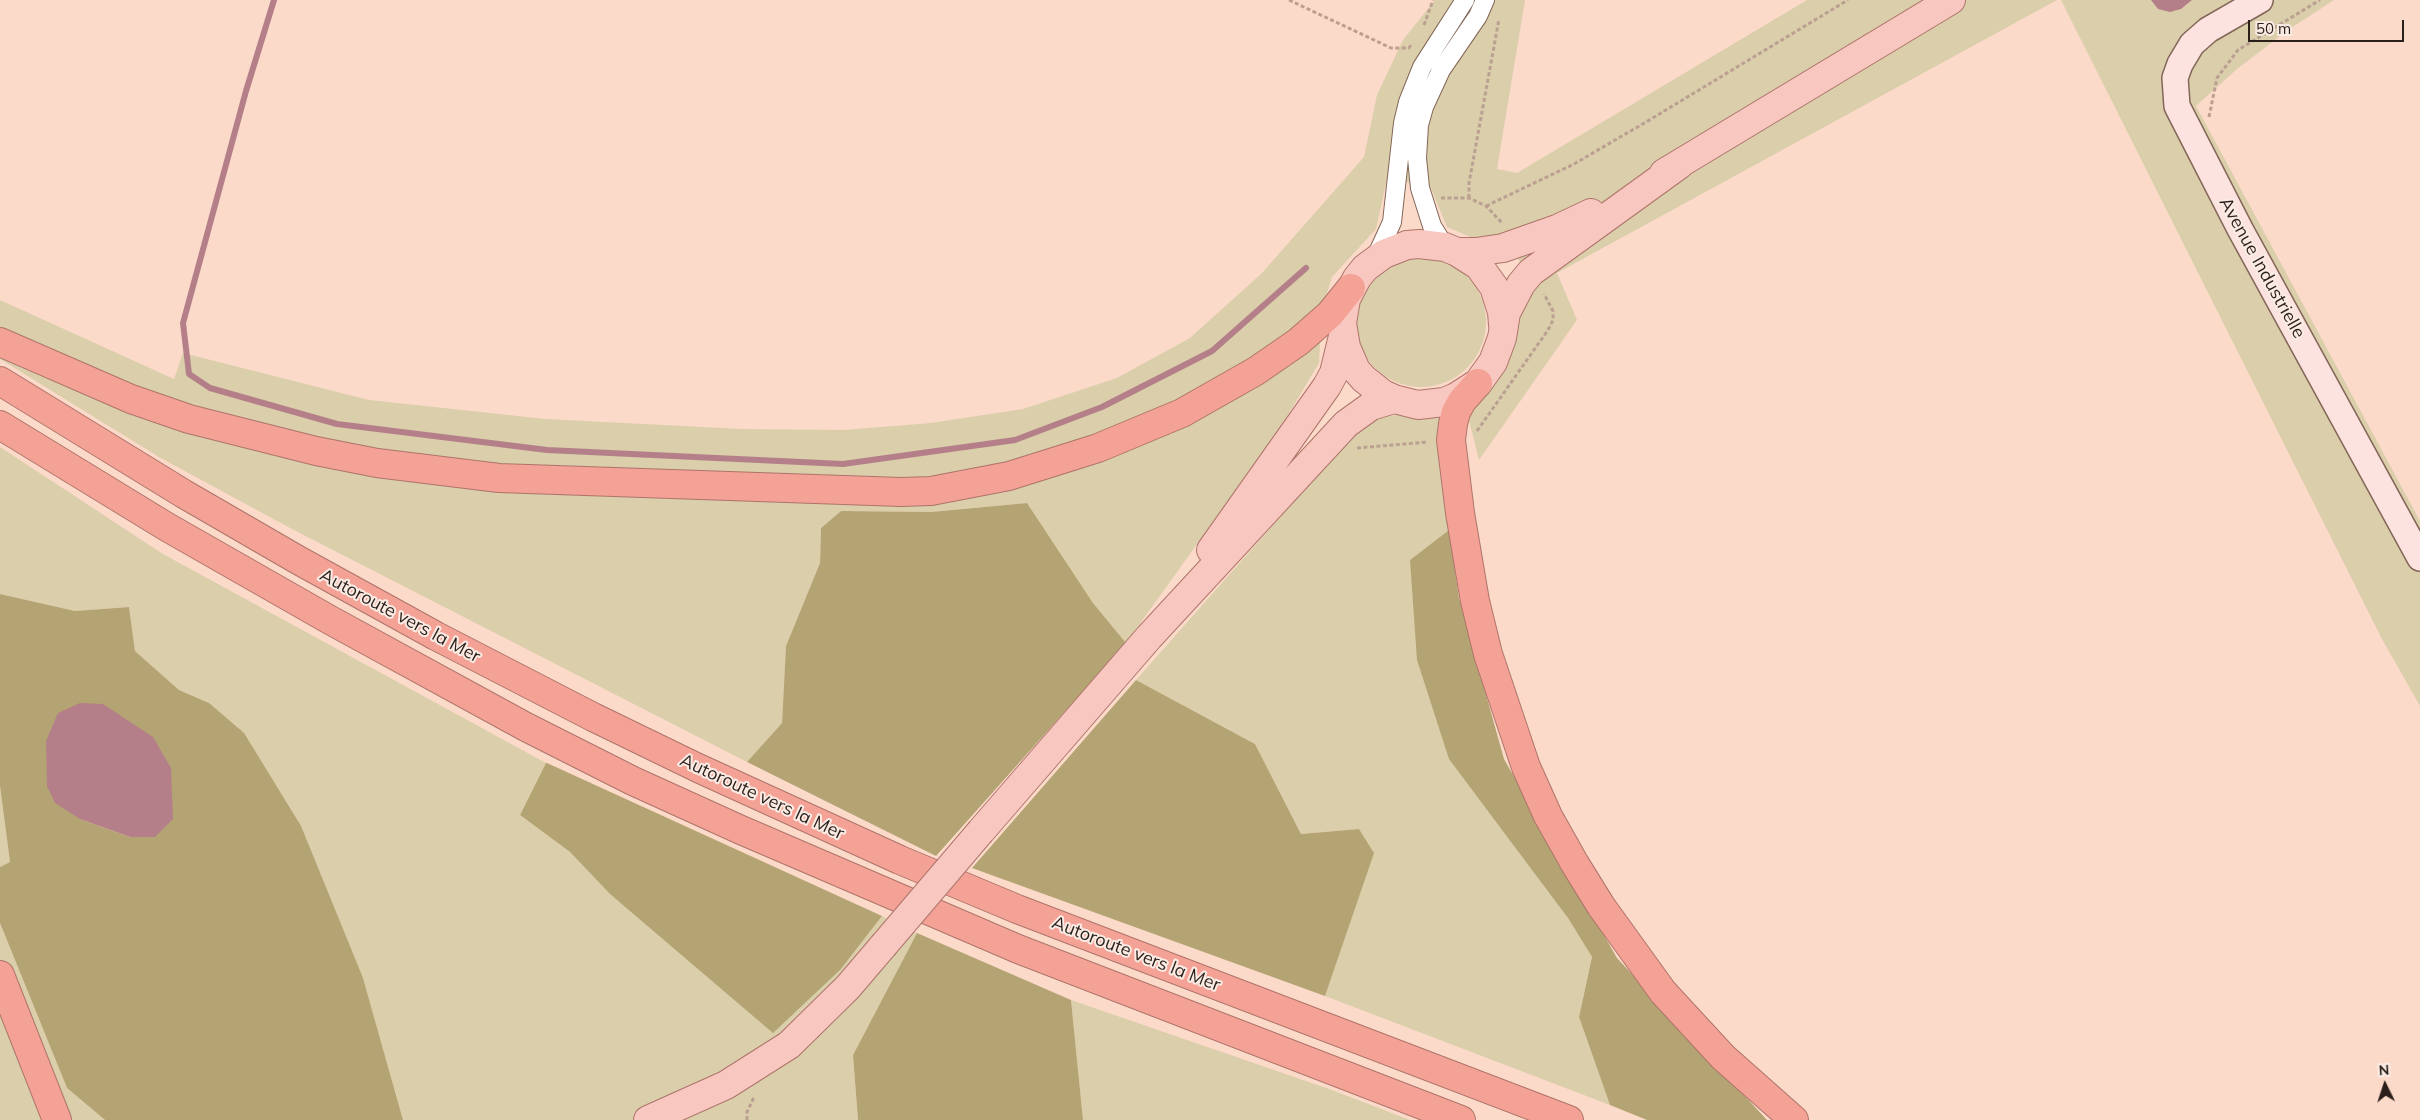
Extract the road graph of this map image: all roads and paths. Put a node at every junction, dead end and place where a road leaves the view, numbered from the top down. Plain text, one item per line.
1 (1289, 0) edge
2 (1433, 0) edge
3 (1465, 0) edge
4 (1485, 0) edge
5 (1848, 0) edge
6 (1952, 0) edge
7 (2260, 0) edge
8 (2320, 0) edge
9 (1500, 10) dead end
10 (1423, 28) dead end
11 (1414, 42) dead end
12 (2197, 147) junction
13 (1679, 165) junction
14 (1451, 249) junction
15 (1374, 260) junction
16 (1351, 288) junction
17 (1503, 325) junction
18 (1343, 336) junction
19 (0, 342) edge
20 (0, 381) edge
21 (1478, 383) junction
22 (1394, 399) junction
23 (0, 425) edge
24 (2420, 558) edge
25 (1149, 637) junction
26 (0, 975) edge
27 (747, 1112) dead end
28 (57, 1120) edge
29 (648, 1120) edge
30 (747, 1120) edge
31 (1461, 1120) edge
32 (1569, 1120) edge
33 (1794, 1120) edge

1 - 11 path
2 - 10 path
3 - 15 street
4 - 14 street
5 - 9 path
6 - 13 main road
7 - 12 street, Avenue Industrielle
8 - 12 path
12 - 24 street, Avenue Industrielle
13 - 14 main road
13 - 17 main road
14 - 15 main road
14 - 17 main road
15 - 16 main road
16 - 18 main road
16 - 19 highway
17 - 21 main road
18 - 22 main road
18 - 25 main road
20 - 32 highway, Autoroute vers la Mer
21 - 22 main road
21 - 33 highway
22 - 25 main road
23 - 31 highway
25 - 29 main road, bridge
26 - 28 highway
27 - 30 path

